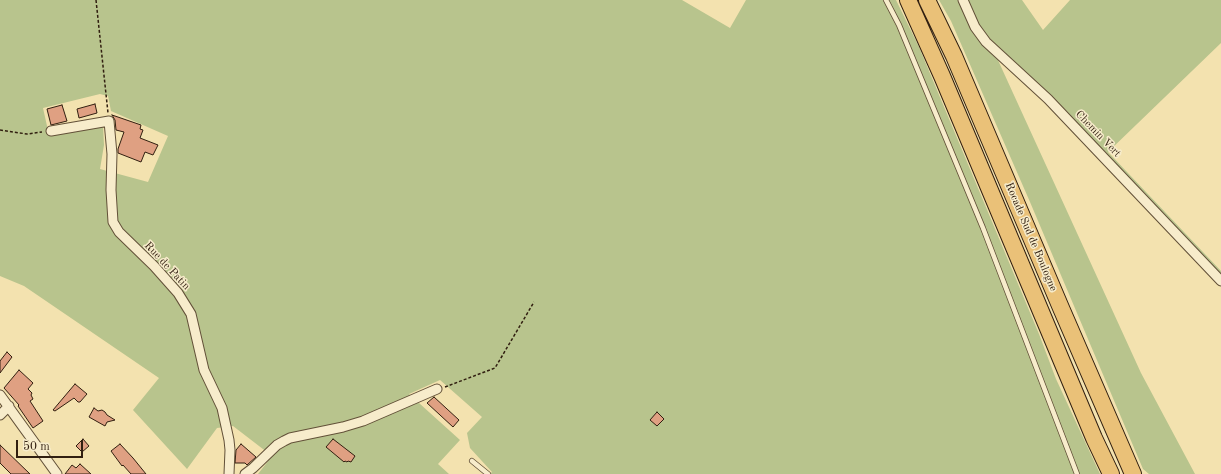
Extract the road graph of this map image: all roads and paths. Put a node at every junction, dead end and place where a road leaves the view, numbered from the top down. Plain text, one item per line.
1 (96, 0) edge
2 (886, 0) edge
3 (908, 0) edge
4 (928, 0) edge
5 (963, 0) edge
6 (108, 120) junction
7 (0, 130) edge
8 (51, 130) joint
9 (1221, 281) edge
10 (534, 302) dead end
11 (437, 389) joint
12 (0, 395) edge
13 (9, 406) junction
14 (0, 415) edge
15 (472, 461) dead end
16 (57, 474) edge
17 (229, 474) edge
18 (245, 474) edge
19 (488, 474) edge
20 (1077, 474) edge
21 (1110, 474) edge
22 (1134, 474) edge

1 - 6 path
2 - 20 lane
3 - 21 highway, Rocade Sud de Boulogne
4 - 22 highway, Rocade Sud de Boulogne
5 - 9 street, Chemin Vert
6 - 8 street
6 - 17 street, Rue de Patin
7 - 8 path
10 - 11 path
11 - 18 street
12 - 13 street
13 - 14 street
13 - 16 street
15 - 19 lane

